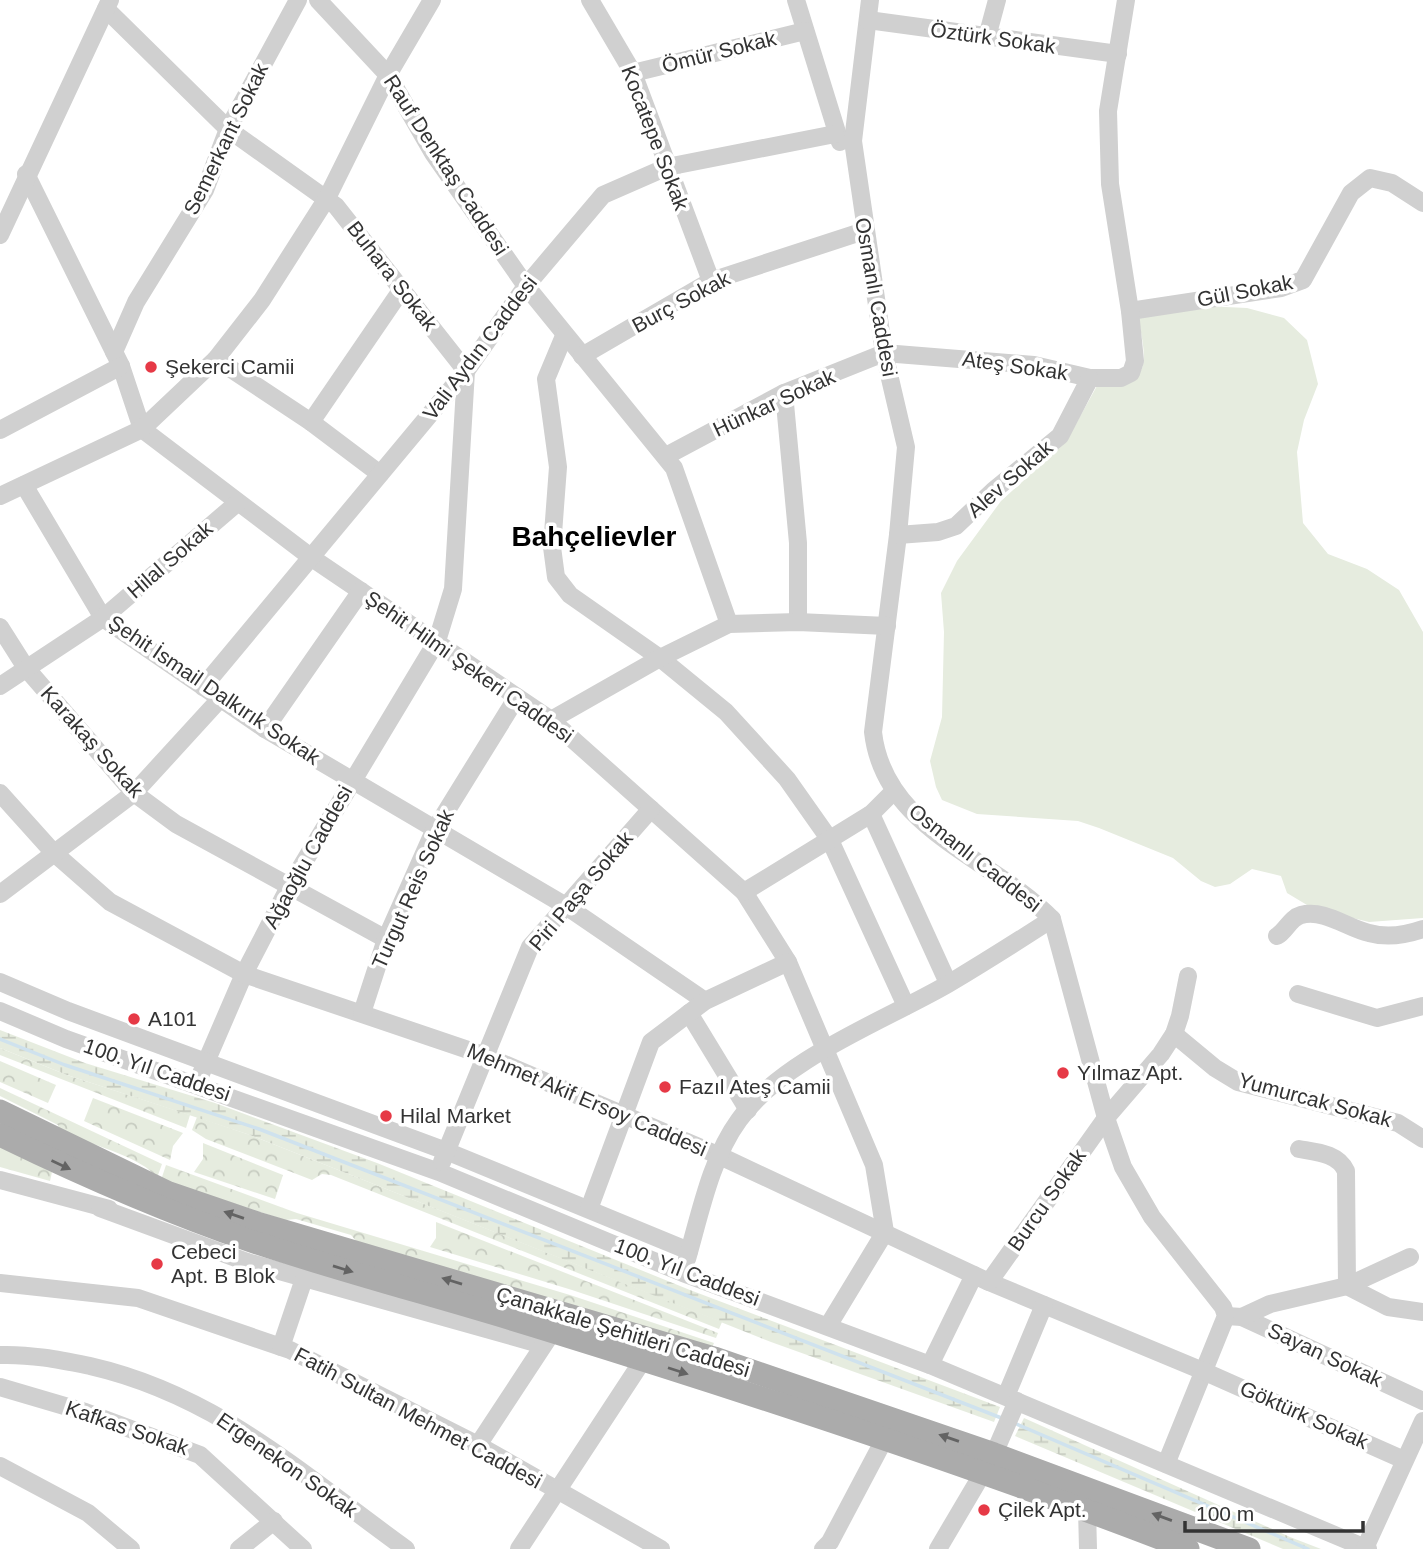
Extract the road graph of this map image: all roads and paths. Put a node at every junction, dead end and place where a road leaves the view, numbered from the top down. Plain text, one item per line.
1 (298, 0) edge
2 (318, 0) edge
3 (432, 0) edge
4 (590, 0) edge
5 (796, 0) edge
6 (870, 0) edge
7 (997, 0) edge
8 (1126, 0) edge
9 (108, 4) edge
10 (867, 20) junction
11 (805, 31) junction
12 (987, 37) junction
13 (1118, 54) junction
14 (633, 73) junction
15 (388, 75) junction
16 (228, 130) junction
17 (835, 134) junction
18 (667, 167) junction
19 (26, 174) junction
20 (857, 177) junction
21 (327, 198) junction
22 (1423, 203) edge
23 (864, 231) junction
24 (0, 235) edge
25 (711, 281) junction
26 (526, 286) junction
27 (402, 289) junction
28 (1130, 310) junction
29 (564, 337) junction
30 (884, 353) junction
31 (582, 356) junction
32 (117, 359) junction
33 (216, 359) junction
34 (466, 371) junction
35 (1090, 378) junction
36 (784, 393) junction
37 (311, 422) junction
38 (142, 429) junction
39 (0, 430) edge
40 (666, 456) junction
41 (380, 474) junction
42 (24, 485) junction
43 (0, 496) edge
44 (236, 504) junction
45 (898, 535) junction
46 (312, 558) junction
47 (361, 591) junction
48 (103, 618) junction
49 (798, 622) junction
50 (729, 624) junction
51 (887, 626) junction
52 (0, 627) edge
53 (437, 640) junction
54 (660, 658) junction
55 (26, 668) junction
56 (0, 686) edge
57 (203, 687) junction
58 (517, 697) junction
59 (220, 699) junction
60 (551, 720) junction
61 (265, 729) junction
62 (351, 780) junction
63 (894, 791) junction
64 (0, 793) edge
65 (134, 793) junction
66 (651, 809) junction
67 (871, 814) junction
68 (434, 831) junction
69 (830, 840) junction
70 (53, 852) junction
71 (289, 887) junction
72 (744, 892) junction
73 (0, 894) edge
74 (566, 906) junction
75 (1052, 919) junction
76 (1423, 929) edge
77 (1277, 936) dead end
78 (386, 939) junction
79 (788, 962) junction
80 (244, 974) junction
81 (1188, 976) dead end
82 (0, 982) edge
83 (948, 984) junction
84 (1298, 994) dead end
85 (705, 1001) junction
86 (906, 1006) junction
87 (1423, 1006) edge
88 (0, 1011) edge
89 (362, 1013) junction
90 (689, 1013) junction
91 (1174, 1034) junction
92 (826, 1049) junction
93 (483, 1055) junction
94 (206, 1061) junction
95 (197, 1083) junction
96 (748, 1110) junction
97 (0, 1111) edge
98 (622, 1115) junction
99 (1106, 1118) junction
100 (0, 1135) edge
101 (1423, 1139) edge
102 (1299, 1149) dead end
103 (446, 1151) junction
104 (720, 1156) junction
105 (439, 1172) junction
106 (0, 1181) edge
107 (160, 1201) junction
108 (100, 1208) junction
109 (589, 1209) junction
110 (885, 1232) junction
111 (689, 1251) junction
112 (1410, 1256) dead end
113 (307, 1268) junction
114 (683, 1273) junction
115 (982, 1279) junction
116 (0, 1283) edge
117 (1347, 1286) junction
118 (1044, 1306) junction
119 (1423, 1312) edge
120 (1234, 1316) junction
121 (828, 1326) junction
122 (548, 1338) junction
123 (281, 1347) junction
124 (0, 1355) edge
125 (643, 1360) junction
126 (930, 1365) junction
127 (711, 1369) junction
128 (1203, 1371) junction
129 (0, 1387) edge
130 (1423, 1401) edge
131 (1012, 1403) junction
132 (1423, 1421) edge
133 (885, 1438) junction
134 (478, 1445) junction
135 (994, 1453) junction
136 (1412, 1455) edge
137 (1166, 1464) junction
138 (0, 1466) edge
139 (557, 1490) junction
140 (1085, 1501) junction
141 (274, 1521) junction
142 (1366, 1548) edge
143 (131, 1549) edge
144 (239, 1549) edge
145 (303, 1549) edge
146 (406, 1549) edge
147 (519, 1549) edge
148 (662, 1549) edge
149 (823, 1549) edge
150 (938, 1549) edge
151 (1088, 1549) edge
152 (1188, 1549) edge
153 (1249, 1549) edge

1 - 16 street, Semerkant Sokak
2 - 15 street, Rauf Denktaş Caddesi
3 - 15 street
4 - 14 street, Kocatepe Sokak
5 - 11 street
6 - 10 street, Osmanlı Caddesi
7 - 12 street
8 - 13 street
9 - 16 street, Buhara Sokak
9 - 19 street
10 - 12 street, Öztürk Sokak
10 - 20 street, Osmanlı Caddesi
11 - 14 street, Ömür Sokak
11 - 17 street
12 - 13 street, Öztürk Sokak
13 - 28 street
14 - 18 street, Kocatepe Sokak
15 - 21 street
15 - 26 street, Rauf Denktaş Caddesi
16 - 21 street, Buhara Sokak
16 - 32 street, Semerkant Sokak
17 - 18 street, Vali Aydın Caddesi
17 - 20 street
18 - 25 street, Kocatepe Sokak
18 - 26 street, Vali Aydın Caddesi
19 - 24 street
19 - 32 street
20 - 23 street, Osmanlı Caddesi
21 - 27 street, Buhara Sokak
21 - 33 street
22 - 28 street, Gül Sokak
23 - 25 street, Burç Sokak
23 - 30 street, Osmanlı Caddesi
25 - 31 street, Burç Sokak
26 - 29 street, Rauf Denktaş Caddesi
26 - 34 street, Vali Aydın Caddesi
27 - 34 street, Buhara Sokak
27 - 37 street
28 - 35 street, Ateş Sokak
29 - 31 street, Rauf Denktaş Caddesi
29 - 54 street
30 - 35 street, Ateş Sokak
30 - 36 street, Hünkar Sokak
30 - 45 street, Osmanlı Caddesi
31 - 40 street, Rauf Denktaş Caddesi
32 - 38 street
32 - 39 street
33 - 37 street
33 - 38 street
34 - 41 street, Vali Aydın Caddesi
34 - 53 street
35 - 45 street, Alev Sokak
36 - 40 street, Hünkar Sokak
36 - 49 street
37 - 41 street
38 - 42 street
38 - 44 street, Şehit Hilmi Şekeri Caddesi
40 - 50 street, Rauf Denktaş Caddesi
41 - 46 street, Vali Aydın Caddesi
42 - 43 street
42 - 48 street, Şehit İsmail Dalkırık Sokak
44 - 46 street, Şehit Hilmi Şekeri Caddesi
44 - 48 street, Hilal Sokak
45 - 51 street, Osmanlı Caddesi
46 - 47 street, Şehit Hilmi Şekeri Caddesi
46 - 57 street, Vali Aydın Caddesi
47 - 53 street, Şehit Hilmi Şekeri Caddesi
47 - 61 street
48 - 55 street, Hilal Sokak
48 - 57 street, Şehit İsmail Dalkırık Sokak
49 - 50 street
49 - 51 street
50 - 54 street
51 - 63 street, Osmanlı Caddesi
52 - 55 street, Karakaş Sokak
53 - 58 street, Şehit Hilmi Şekeri Caddesi
53 - 62 street, Ağaoğlu Caddesi
54 - 60 street
54 - 69 street
55 - 56 street, Hilal Sokak
55 - 65 street, Karakaş Sokak
57 - 59 street, Şehit İsmail Dalkırık Sokak
58 - 60 street, Şehit Hilmi Şekeri Caddesi
58 - 68 street, Turgut Reis Sokak
59 - 61 street, Şehit İsmail Dalkırık Sokak
59 - 65 street
60 - 66 street, Şehit Hilmi Şekeri Caddesi
61 - 62 street, Şehit İsmail Dalkırık Sokak
62 - 68 street, Şehit İsmail Dalkırık Sokak
62 - 71 street, Ağaoğlu Caddesi
63 - 67 street
63 - 75 street, Osmanlı Caddesi
64 - 70 street, Mehmet Akif Ersoy Caddesi
65 - 70 street
65 - 71 street, Karakaş Sokak
66 - 72 street, Şehit Hilmi Şekeri Caddesi
66 - 74 street, Piri Paşa Sokak
67 - 69 street
67 - 83 street
68 - 74 street, Şehit İsmail Dalkırık Sokak
68 - 78 street, Turgut Reis Sokak
69 - 72 street
69 - 86 street
70 - 73 street
70 - 80 street, Mehmet Akif Ersoy Caddesi
71 - 78 street, Karakaş Sokak
71 - 80 street, Ağaoğlu Caddesi
72 - 79 street, Şehit Hilmi Şekeri Caddesi
74 - 85 street, Şehit İsmail Dalkırık Sokak
74 - 93 street, Piri Paşa Sokak
75 - 83 street
75 - 99 street, Osmanlı Caddesi
76 - 77 street
78 - 89 street, Turgut Reis Sokak
79 - 85 street
79 - 92 street, Şehit Hilmi Şekeri Caddesi
80 - 89 street, Mehmet Akif Ersoy Caddesi
80 - 94 street, Ağaoğlu Caddesi
81 - 91 street
82 - 94 street, 100. Yıl Caddesi
83 - 86 street
84 - 87 street
85 - 90 street
86 - 92 street
88 - 95 street, 100. Yıl Caddesi
89 - 93 street, Mehmet Akif Ersoy Caddesi
90 - 96 street
90 - 98 street
91 - 99 street, Burcu Sokak
91 - 101 street, Yumurcak Sokak
92 - 96 street
92 - 110 street, Şehit Hilmi Şekeri Caddesi
93 - 98 street, Mehmet Akif Ersoy Caddesi
93 - 103 street, Piri Paşa Sokak
94 - 95 street, Ağaoğlu Caddesi
94 - 103 street, 100. Yıl Caddesi
95 - 105 street, 100. Yıl Caddesi
96 - 104 street
97 - 107 main road, Çanakkale Şehitleri Caddesi
98 - 104 street, Mehmet Akif Ersoy Caddesi
98 - 109 street
99 - 115 street, Burcu Sokak
99 - 120 street, Osmanlı Caddesi
100 -> 107 main road, Çanakkale Şehitleri Caddesi
102 - 117 street
103 - 105 street, Piri Paşa Sokak
103 - 109 street, 100. Yıl Caddesi
104 - 110 street, Mehmet Akif Ersoy Caddesi
104 - 111 street
105 - 114 street, 100. Yıl Caddesi
106 - 108 street
107 - 108 street
107 - 113 main road, Çanakkale Şehitleri Caddesi
127 -> 107 main road, Çanakkale Şehitleri Caddesi
108 - 113 street, Çanakkale Şehitleri Caddesi
109 - 111 street, 100. Yıl Caddesi
110 - 115 street, Mehmet Akif Ersoy Caddesi
110 - 121 street
111 - 114 street
112 - 117 street
113 - 122 main road, Çanakkale Şehitleri Caddesi
113 - 123 street
114 - 121 street, 100. Yıl Caddesi
115 - 118 street, Mehmet Akif Ersoy Caddesi
115 - 126 street, Burcu Sokak
116 - 123 street, Fatih Sultan Mehmet Caddesi
117 - 119 street
117 - 120 street
118 - 128 street, Mehmet Akif Ersoy Caddesi
118 - 131 street
120 - 128 street
120 - 130 street, Sayan Sokak
121 - 126 street, 100. Yıl Caddesi
122 - 125 main road, Çanakkale Şehitleri Caddesi
122 - 134 street
123 - 134 street, Fatih Sultan Mehmet Caddesi
124 - 146 street, Ergenekon Sokak
125 -> 127 main road, Çanakkale Şehitleri Caddesi
125 - 139 street
126 - 131 street, 100. Yıl Caddesi
127 - 133 main road, Çanakkale Şehitleri Caddesi
135 -> 127 main road, Çanakkale Şehitleri Caddesi
128 - 136 street, Göktürk Sokak
128 - 137 street
129 - 141 street, Kafkas Sokak
131 - 135 street
131 - 137 street, 100. Yıl Caddesi
132 - 136 street
133 - 135 main road, Çanakkale Şehitleri Caddesi
133 - 149 street
134 - 139 street, Fatih Sultan Mehmet Caddesi
135 - 140 main road, Çanakkale Şehitleri Caddesi
135 - 150 street
136 - 142 street
137 - 142 street, 100. Yıl Caddesi
138 - 143 street
139 - 147 street
139 - 148 street, Fatih Sultan Mehmet Caddesi
140 - 151 street
140 - 152 main road, Çanakkale Şehitleri Caddesi
153 -> 140 main road, Çanakkale Şehitleri Caddesi
141 - 144 street
141 - 145 street, Kafkas Sokak

